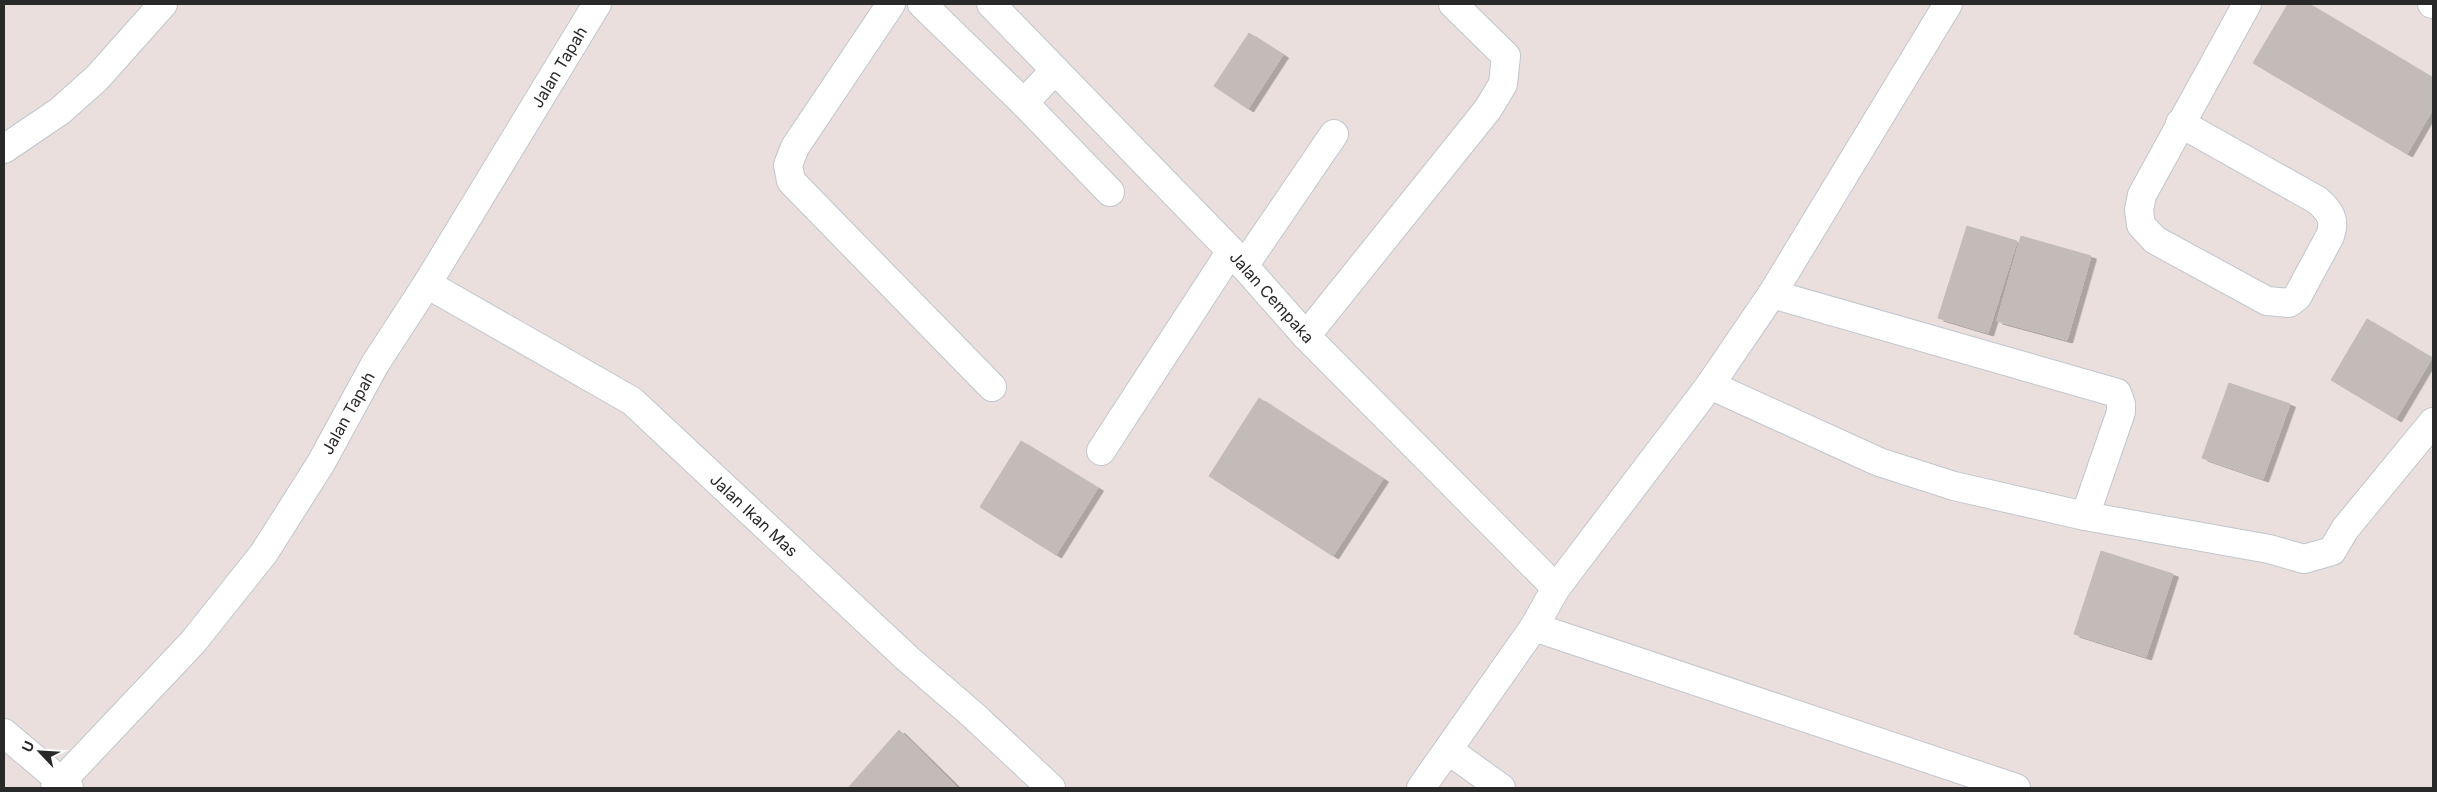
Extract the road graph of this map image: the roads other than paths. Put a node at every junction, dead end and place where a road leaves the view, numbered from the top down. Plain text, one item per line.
1 (162, 4) edge
2 (597, 4) edge
3 (891, 4) edge
4 (922, 4) edge
5 (991, 4) edge
6 (1453, 4) edge
7 (1948, 4) edge
8 (2247, 4) edge
9 (1055, 70) junction
10 (1024, 102) junction
11 (2180, 123) junction
12 (1334, 134) dead end
13 (4, 149) edge
14 (1110, 192) dead end
15 (1237, 258) junction
16 (427, 284) junction
17 (1772, 294) junction
18 (1306, 336) junction
19 (1710, 385) junction
20 (992, 387) dead end
21 (2433, 422) edge
22 (1101, 451) dead end
23 (2085, 516) junction
24 (1556, 588) junction
25 (1534, 627) junction
26 (4, 733) edge
27 (1448, 750) junction
28 (1042, 785) edge
29 (62, 786) edge
30 (1421, 788) edge
31 (1501, 788) edge
32 (2016, 788) edge

1 - 13 street
2 - 16 street, Jalan Tapah
3 - 20 street
4 - 10 street
5 - 9 street, Jalan Cempaka
6 - 18 street
7 - 17 street
8 - 11 street
9 - 10 street
9 - 15 street, Jalan Cempaka
10 - 14 street
11 - 11 street
12 - 15 street
15 - 18 street, Jalan Cempaka
15 - 22 street
16 - 28 street, Jalan Ikan Mas
16 - 29 street, Jalan Tapah
17 - 19 street
17 - 23 street
18 - 24 street, Jalan Cempaka
19 - 23 street
19 - 24 street
21 - 23 street
24 - 25 street
25 - 27 street
25 - 32 street
26 - 29 street
27 - 30 street
27 - 31 street

